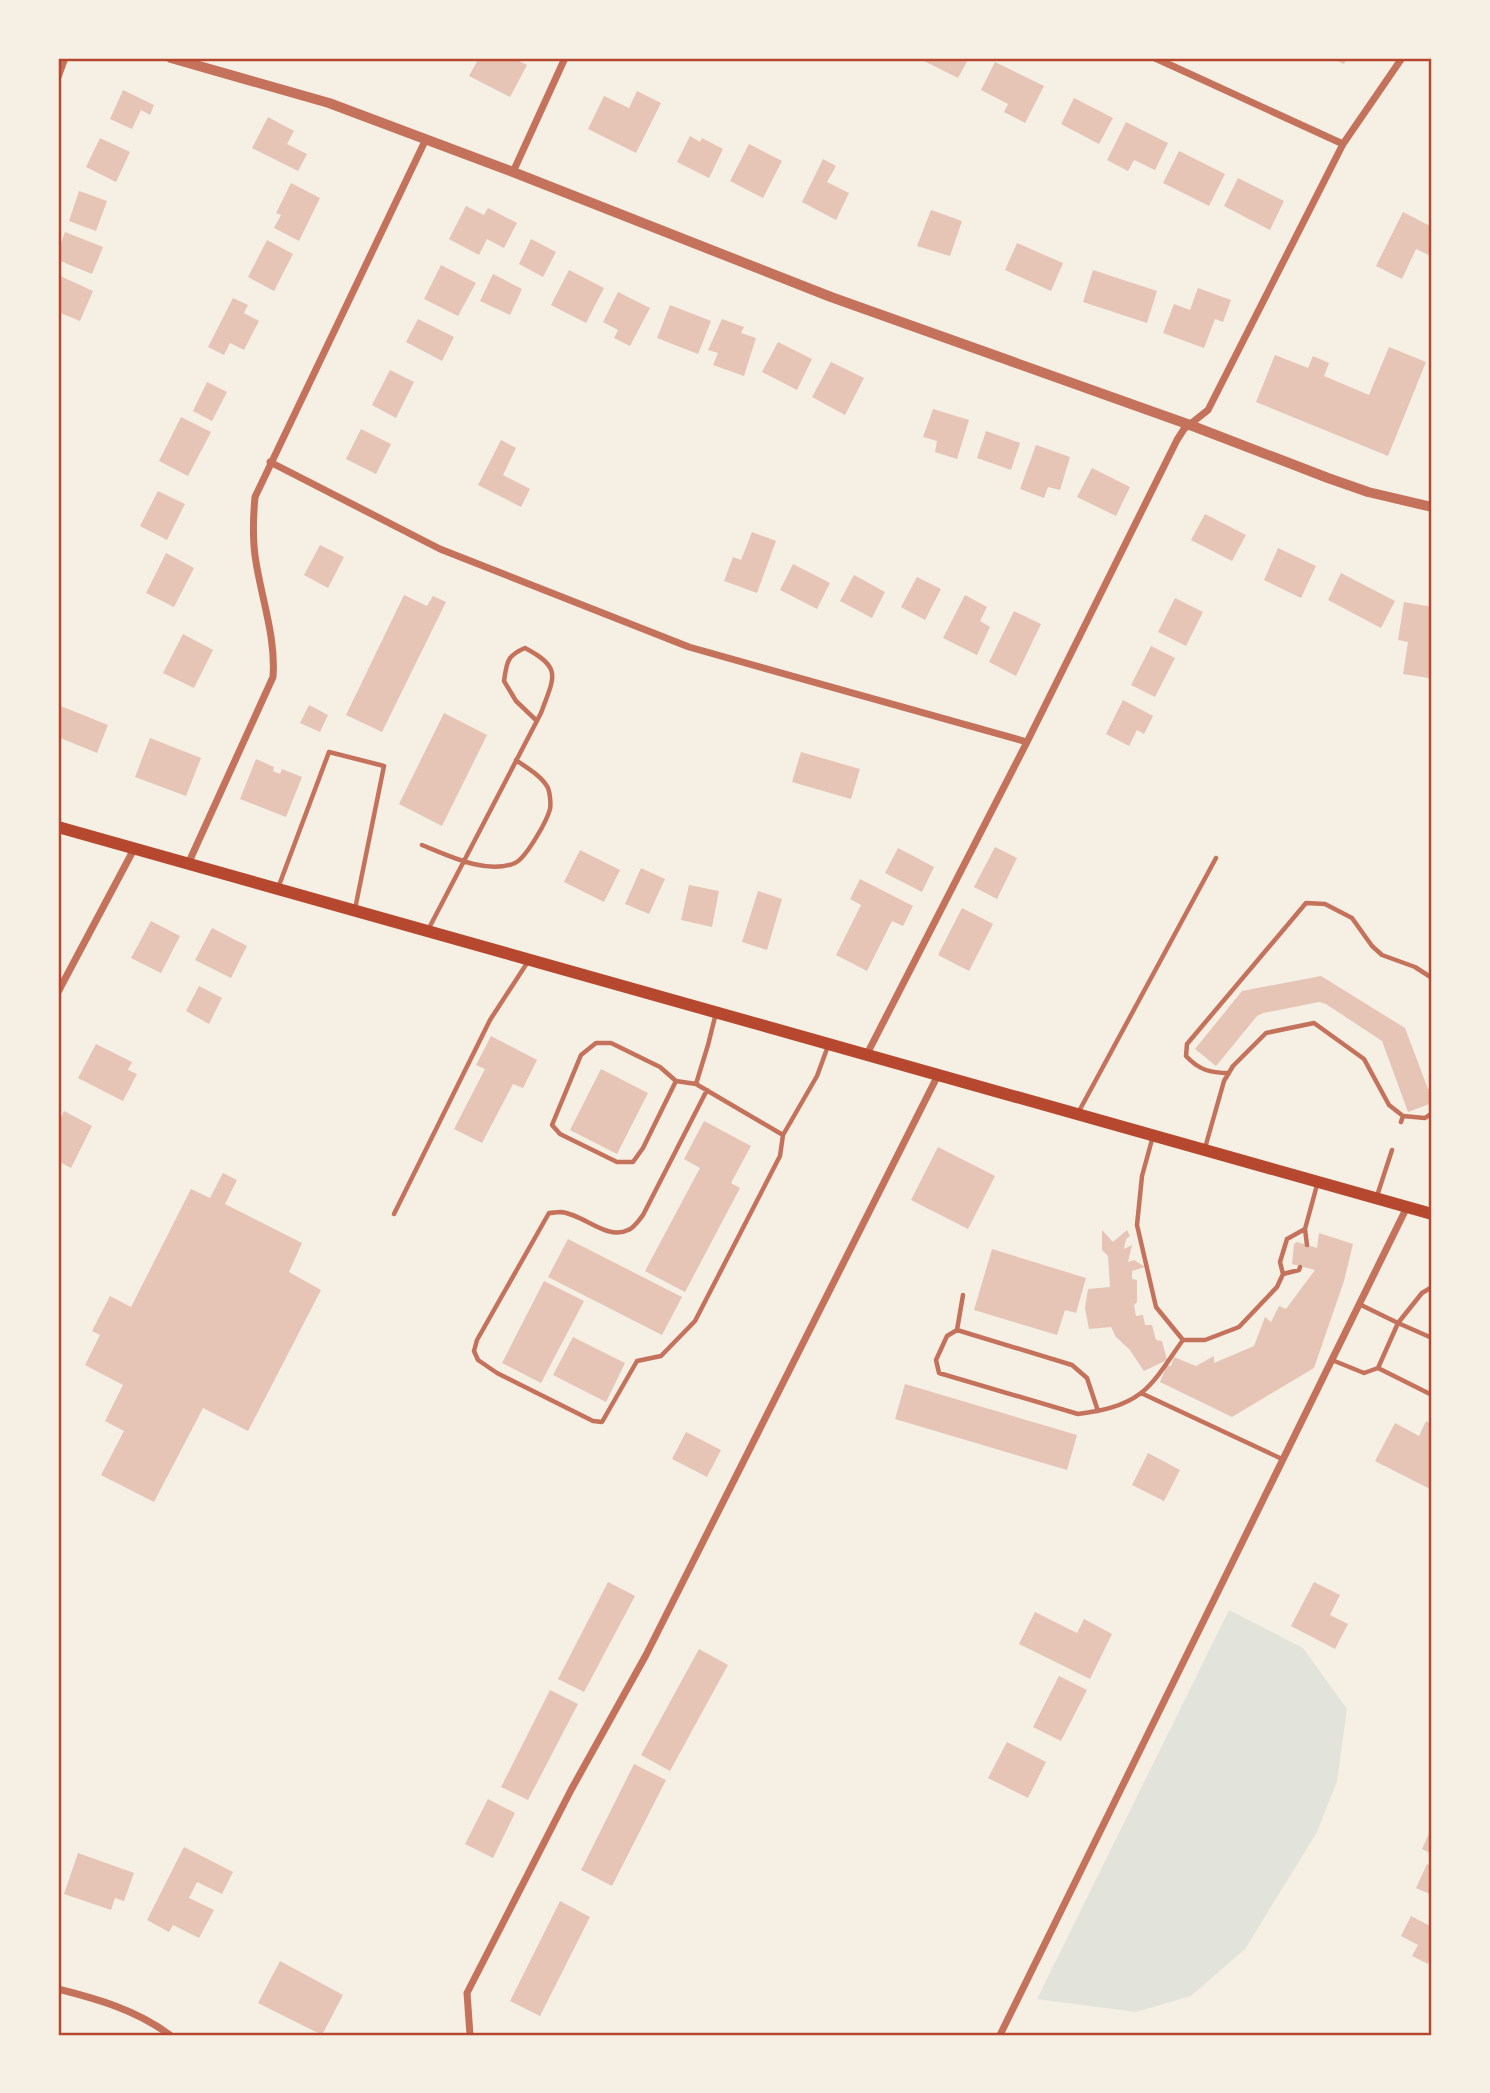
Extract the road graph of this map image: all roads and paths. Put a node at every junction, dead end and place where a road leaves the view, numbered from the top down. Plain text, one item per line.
1 (65, 58) edge
2 (171, 58) edge
3 (565, 58) edge
4 (1155, 58) edge
5 (1402, 58) edge
6 (58, 77) edge
7 (426, 139) junction
8 (1343, 144) junction
9 (513, 172) junction
10 (1189, 425) junction
11 (270, 462) junction
12 (1432, 507) edge
13 (537, 720) junction
14 (1027, 742) junction
15 (516, 760) junction
16 (58, 827) edge
17 (422, 845) dead end
18 (134, 849) junction
19 (1216, 858) dead end
20 (464, 862) junction
21 (188, 864) junction
22 (277, 889) junction
23 (355, 911) junction
24 (427, 931) junction
25 (529, 960) junction
26 (1432, 978) edge
27 (58, 992) edge
28 (716, 1012) junction
29 (828, 1043) junction
30 (867, 1054) junction
31 (1229, 1073) junction
32 (938, 1074) junction
33 (676, 1081) junction
34 (696, 1084) junction
35 (707, 1090) junction
36 (1077, 1113) junction
37 (1432, 1113) edge
38 (1403, 1116) junction
39 (1401, 1122) dead end
40 (783, 1135) junction
41 (1153, 1135) junction
42 (1204, 1149) junction
43 (1392, 1150) dead end
44 (1318, 1182) junction
45 (1377, 1198) junction
46 (1407, 1207) junction
47 (394, 1214) dead end
48 (1432, 1214) edge
49 (1305, 1229) junction
50 (1307, 1245) dead end
51 (1300, 1266) dead end
52 (1283, 1274) junction
53 (1432, 1287) edge
54 (963, 1295) dead end
55 (1359, 1304) junction
56 (1398, 1323) junction
57 (957, 1330) junction
58 (1432, 1338) edge
59 (1183, 1340) junction
60 (1332, 1360) junction
61 (1378, 1368) junction
62 (1141, 1393) junction
63 (1432, 1395) edge
64 (1098, 1411) junction
65 (1283, 1459) junction
66 (58, 1989) edge
67 (170, 2035) edge
68 (470, 2035) edge
69 (1000, 2035) edge

1 - 6 street
2 - 7 street
3 - 9 street
4 - 8 street
5 - 8 street
7 - 9 street
7 - 11 street
8 - 10 street
9 - 10 street
10 - 12 street
10 - 14 street
11 - 14 street
11 - 21 street
13 - 13 lane
13 - 15 lane
14 - 30 street
15 - 20 lane
15 - 20 lane
16 - 18 main road
17 - 20 lane
18 - 21 main road
18 - 27 street
19 - 36 lane
20 - 24 lane
21 - 22 main road
22 - 23 main road
22 - 23 lane
23 - 24 main road
24 - 25 main road
25 - 28 main road
25 - 47 lane
26 - 31 lane
28 - 29 main road
28 - 34 lane
29 - 30 main road
29 - 40 lane
30 - 32 main road
31 - 38 lane
31 - 42 lane
32 - 36 main road
32 - 68 street
33 - 33 lane
33 - 34 lane
34 - 35 lane
35 - 40 lane
35 - 40 lane
36 - 41 main road
37 - 38 lane
38 - 39 lane
41 - 42 main road
41 - 59 lane
42 - 44 main road
43 - 45 lane
44 - 45 main road
44 - 49 lane
45 - 46 main road
46 - 48 main road
46 - 55 street
49 - 50 lane
49 - 52 lane
51 - 52 lane
52 - 59 lane
53 - 56 lane
54 - 57 lane
55 - 56 lane
55 - 60 street
56 - 58 lane
56 - 61 lane
57 - 64 lane
57 - 64 lane
59 - 62 lane
60 - 61 lane
60 - 65 street
61 - 63 lane
62 - 64 lane
62 - 65 lane
65 - 69 street
66 - 67 street

